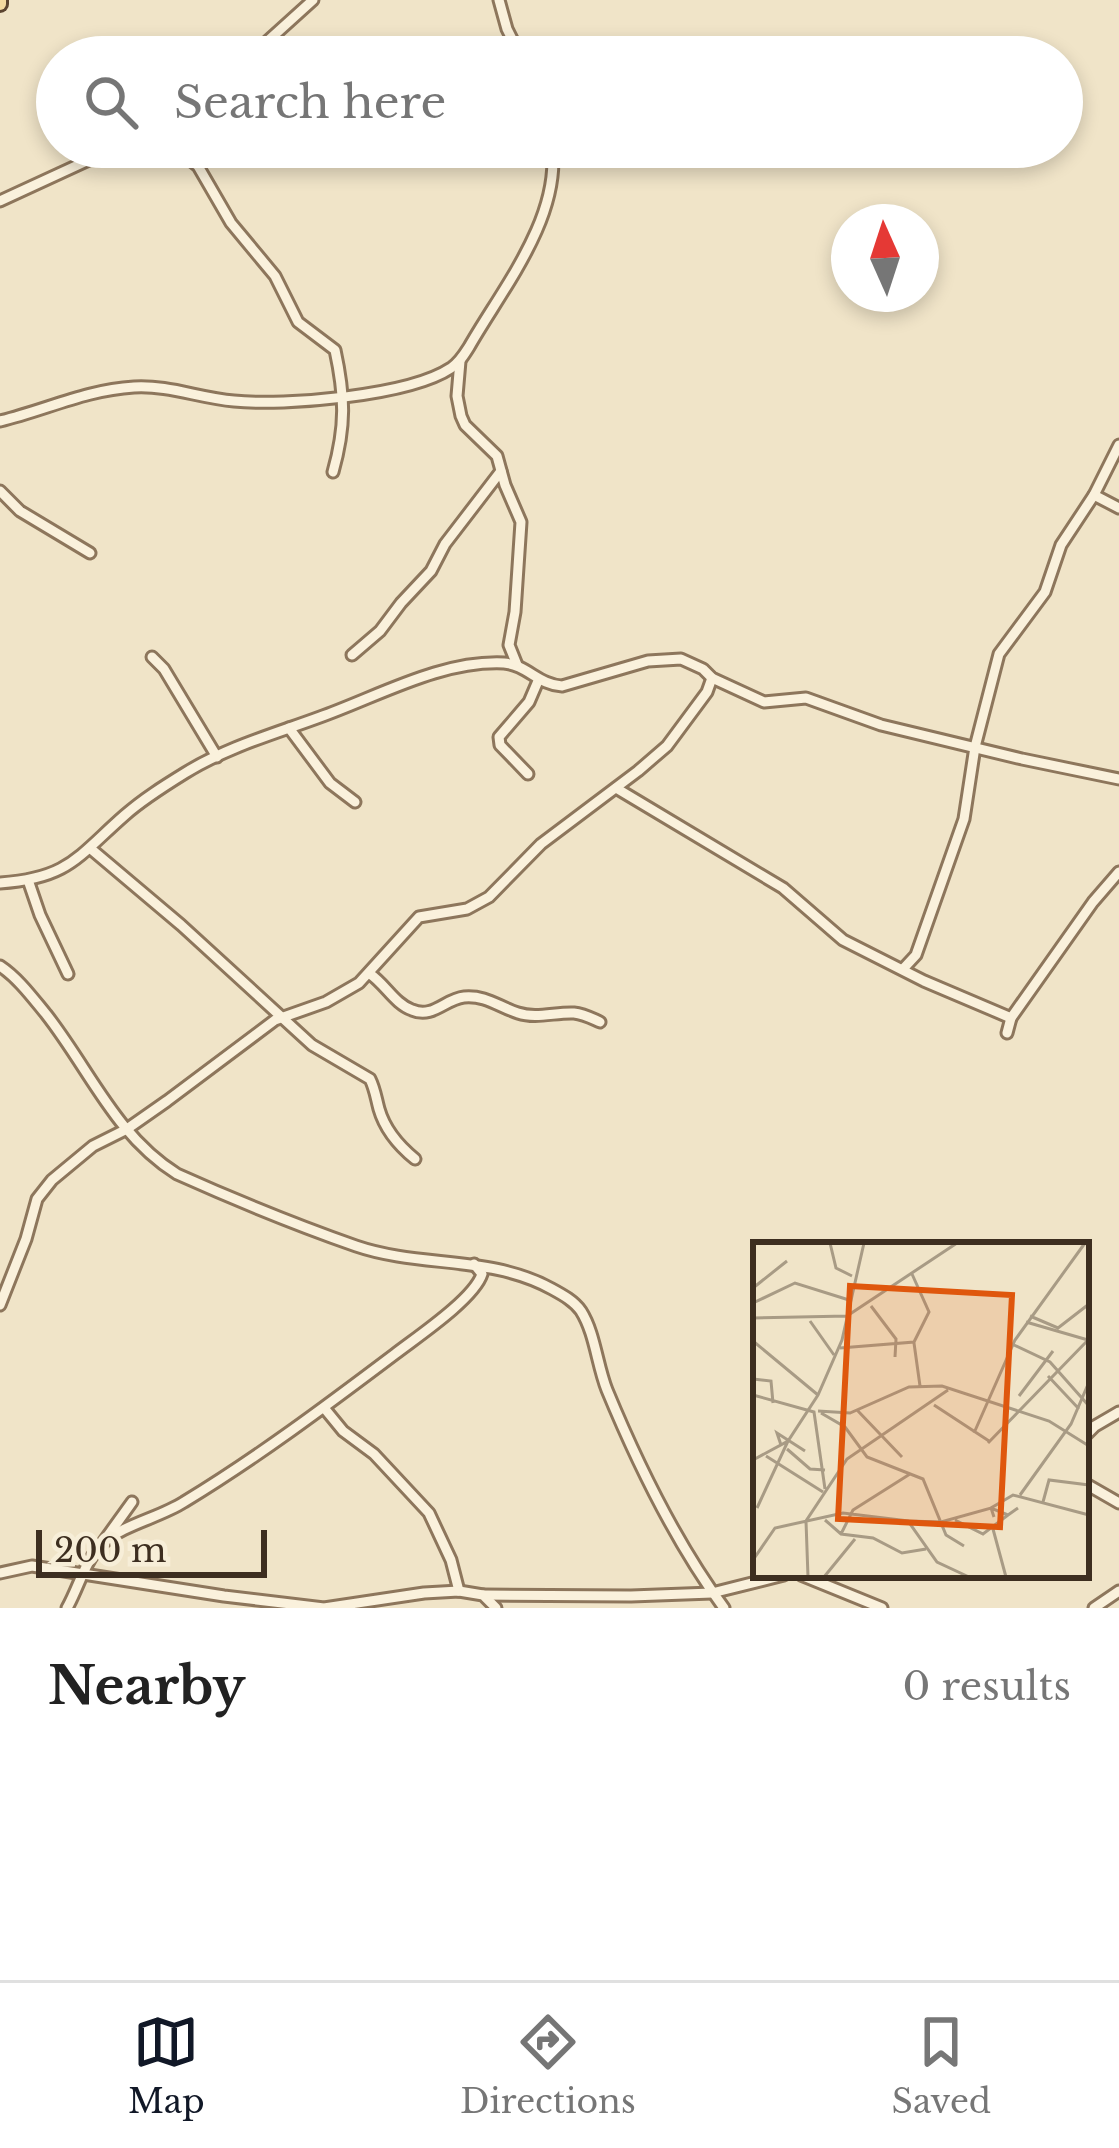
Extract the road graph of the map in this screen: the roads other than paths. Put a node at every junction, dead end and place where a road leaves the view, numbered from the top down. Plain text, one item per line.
1 (313, 0) edge
2 (499, 0) edge
3 (273, 36) edge
4 (510, 36) edge
5 (72, 168) edge
6 (199, 168) edge
7 (552, 168) edge
8 (0, 201) edge
9 (460, 361) junction
10 (345, 396) junction
11 (0, 421) edge
12 (1119, 445) edge
13 (501, 471) junction
14 (333, 472) dead end
15 (0, 491) edge
16 (1094, 495) junction
17 (1119, 508) edge
18 (90, 553) dead end
19 (352, 655) dead end
20 (152, 657) dead end
21 (517, 665) junction
22 (712, 678) junction
23 (538, 680) junction
24 (289, 728) junction
25 (975, 747) junction
26 (218, 757) junction
27 (528, 774) dead end
28 (1119, 778) edge
29 (616, 788) junction
30 (355, 802) dead end
31 (91, 849) junction
32 (1119, 872) edge
33 (28, 880) junction
34 (0, 883) edge
35 (0, 966) edge
36 (903, 969) junction
37 (68, 974) dead end
38 (370, 974) junction
39 (281, 1017) junction
40 (1011, 1018) junction
41 (600, 1022) dead end
42 (1006, 1033) dead end
43 (127, 1129) junction
44 (416, 1159) dead end
45 (474, 1264) junction
46 (0, 1306) edge
47 (325, 1408) junction
48 (1119, 1412) edge
49 (1089, 1433) edge
50 (1089, 1486) edge
51 (132, 1502) dead end
52 (1119, 1503) edge
53 (103, 1544) junction
54 (0, 1573) edge
55 (82, 1574) junction
56 (772, 1578) edge
57 (808, 1578) edge
58 (1119, 1591) edge
59 (459, 1592) junction
60 (712, 1593) junction
61 (483, 1595) junction
62 (645, 1596) junction
63 (381, 1604) edge
64 (68, 1608) edge
65 (324, 1608) edge
66 (496, 1608) edge
67 (652, 1608) edge
68 (724, 1608) edge
69 (882, 1608) edge
70 (1094, 1608) edge

1 - 3 street
2 - 4 street
5 - 8 street
6 - 10 street
7 - 9 street
9 - 10 street
9 - 13 street
10 - 11 street
10 - 14 street
12 - 16 street
13 - 19 street
13 - 21 street
15 - 18 street
16 - 17 street
16 - 25 street
20 - 26 street
21 - 23 street
21 - 24 street
22 - 23 street
22 - 25 street
22 - 29 street
23 - 27 street
24 - 26 street
24 - 30 street
25 - 28 street
25 - 36 street
26 - 31 street
29 - 36 street
29 - 38 street
31 - 33 street
31 - 39 street
32 - 40 street
33 - 34 street
33 - 37 street
35 - 43 street
36 - 40 street
38 - 39 street
38 - 41 street
39 - 43 street
39 - 44 street
40 - 42 street
43 - 45 street
43 - 46 street
45 - 47 street
45 - 60 street
47 - 53 street
47 - 59 street
48 - 49 street
50 - 52 street
51 - 53 street
53 - 55 street
54 - 55 street
55 - 64 street
55 - 65 street
56 - 60 street
57 - 69 street
58 - 70 street
59 - 61 street
59 - 63 street
60 - 62 street
60 - 68 street
61 - 62 street
61 - 66 street
62 - 67 street
63 - 65 street

